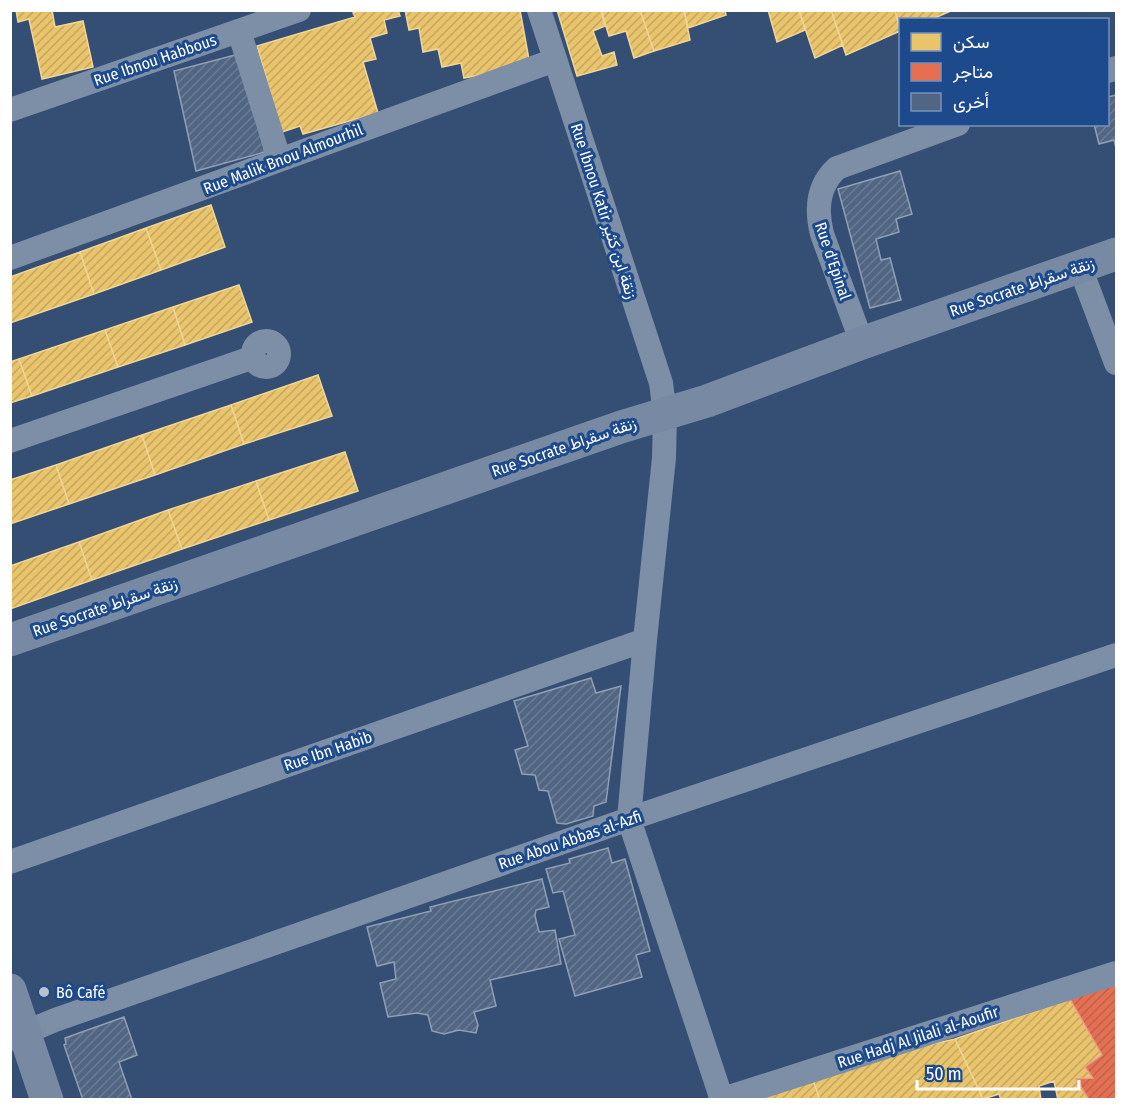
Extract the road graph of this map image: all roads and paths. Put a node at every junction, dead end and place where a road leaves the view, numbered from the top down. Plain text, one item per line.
1 (299, 10) edge
2 (539, 10) edge
3 (239, 31) junction
4 (555, 60) junction
5 (10, 110) edge
6 (952, 126) edge
7 (279, 158) junction
8 (1116, 254) edge
9 (10, 258) edge
10 (1080, 267) junction
11 (861, 343) junction
12 (254, 357) dead end
13 (1116, 363) edge
14 (664, 414) junction
15 (10, 441) edge
16 (10, 640) edge
17 (645, 640) junction
18 (1116, 655) edge
19 (629, 819) junction
20 (10, 862) edge
21 (1116, 973) edge
22 (10, 990) edge
23 (18, 1035) edge
24 (721, 1099) edge
25 (47, 1100) edge

1 - 3 street, Rue Ibnou Habbous
2 - 4 street, Rue Ibnou Katir زنقة ابن كثير
3 - 5 street, Rue Ibnou Habbous
3 - 7 street
4 - 7 street, Rue Malik Bnou Almourhil
4 - 14 street, Rue Ibnou Katir زنقة ابن كثير
6 - 11 street, Rue d'Epinal
7 - 9 street, Rue Malik Bnou Almourhil
8 - 10 street, Rue Socrate زنقة سقراط
10 - 11 street, Rue Socrate زنقة سقراط
10 - 13 street
11 - 14 street, Rue Socrate زنقة سقراط
12 - 15 street
14 - 16 street, Rue Socrate زنقة سقراط
14 - 17 street, Rue Ibnou Katir زنقة ابن كثير
17 - 19 street, Rue Ibnou Katir زنقة ابن كثير
17 - 20 street, Rue Ibn Habib
18 - 19 street, Rue Abou Abbas al-Azfi
19 - 23 street, Rue Abou Abbas al-Azfi
19 - 24 street
21 - 24 street, Rue Hadj Al Jilali al-Aoufir
22 - 23 street
23 - 25 street

